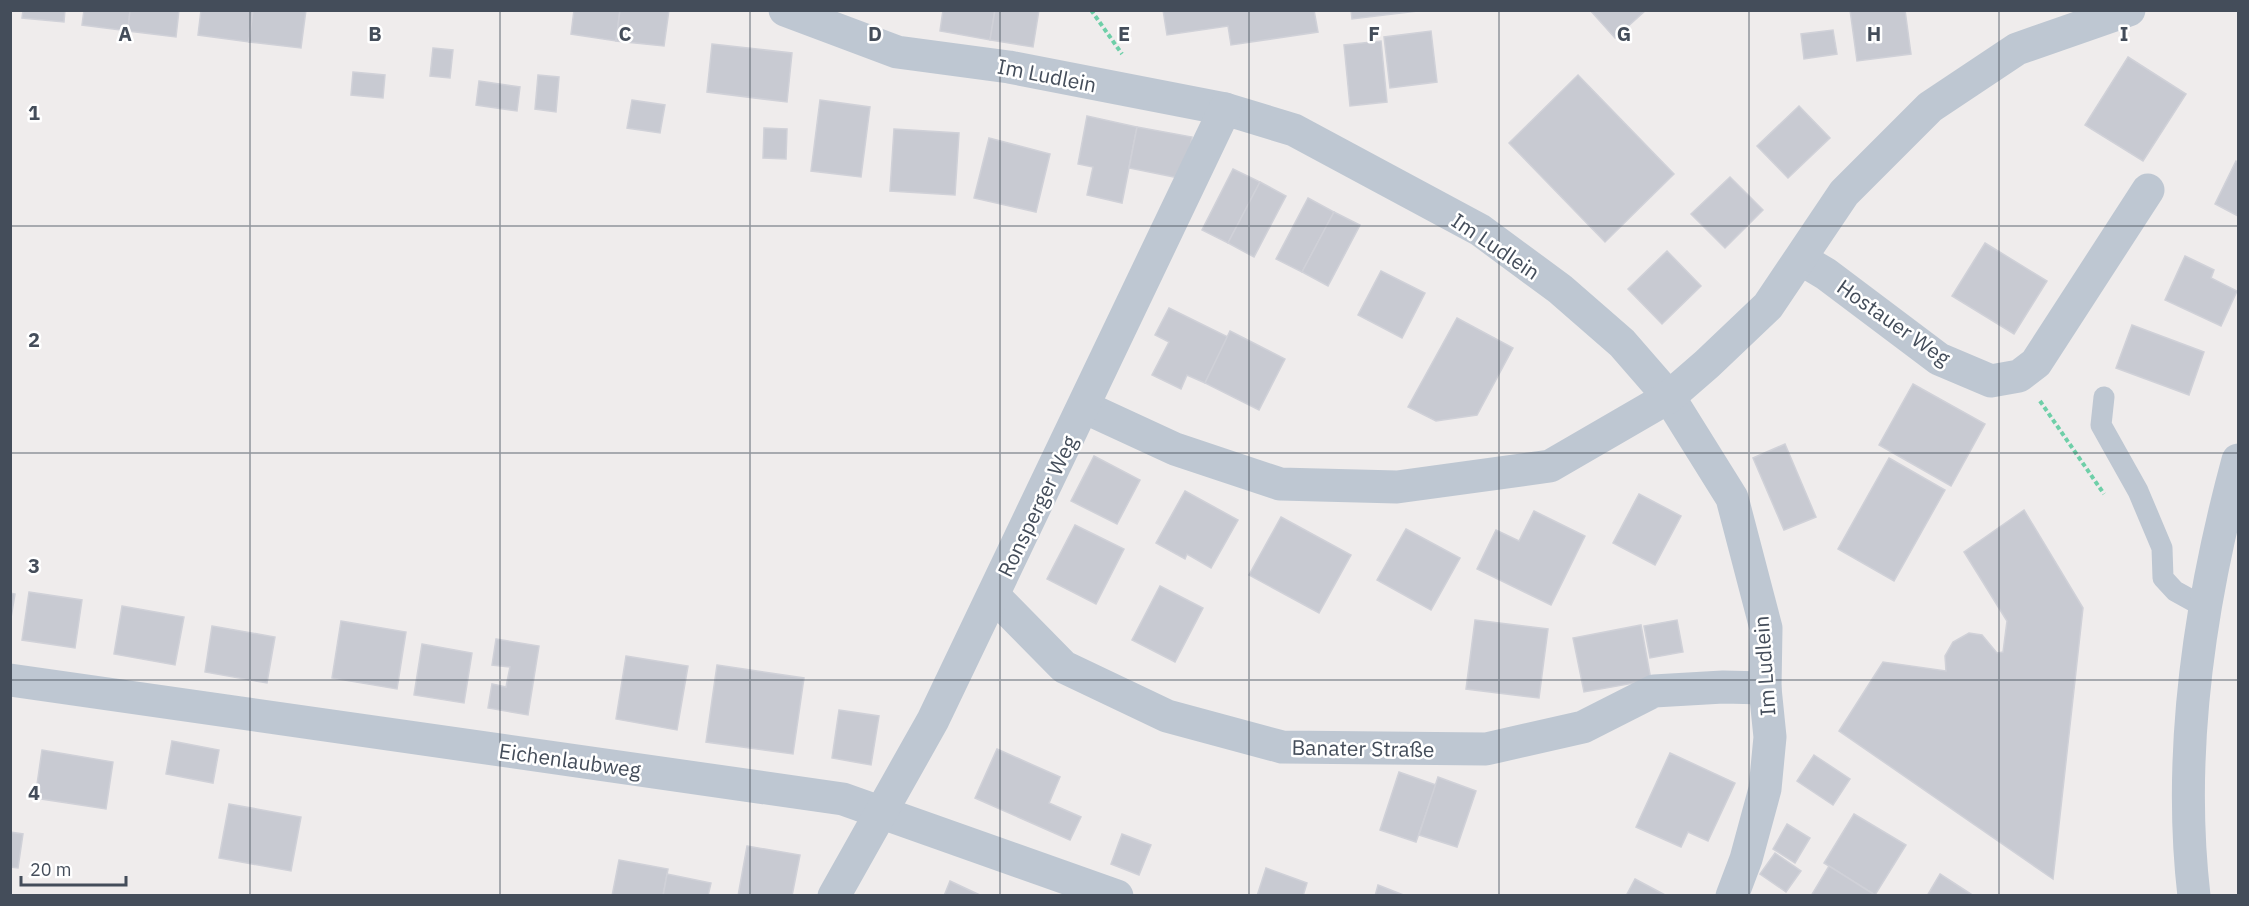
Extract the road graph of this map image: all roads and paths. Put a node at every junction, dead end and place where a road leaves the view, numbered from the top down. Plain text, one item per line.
1 (785, 10) edge
2 (2129, 10) edge
3 (1225, 109) junction
4 (2148, 190) dead end
5 (1801, 259) junction
6 (2024, 372) junction
7 (1669, 397) junction
8 (2104, 397) dead end
9 (1084, 407) junction
10 (2238, 460) edge
11 (2110, 502) dead end
12 (994, 596) junction
13 (2204, 607) junction
14 (10, 680) edge
15 (1765, 688) junction
16 (879, 812) junction
17 (1734, 895) edge
18 (834, 896) edge
19 (1116, 896) edge
20 (2194, 896) edge

1 - 3 street, Im Ludlein
2 - 5 street
3 - 7 street, Im Ludlein
3 - 9 street, Ronsperger Weg
4 - 6 street
5 - 6 street, Hostauer Weg
5 - 7 street
6 - 11 path
7 - 9 street
7 - 15 street, Im Ludlein
8 - 13 lane
9 - 12 street, Ronsperger Weg
10 - 13 street
12 - 15 street, Banater Straße
12 - 16 street, Ronsperger Weg
13 - 20 street
14 - 16 street, Eichenlaubweg
15 - 17 street, Im Ludlein
16 - 18 street, Ronsperger Weg
16 - 19 street, Eichenlaubweg

